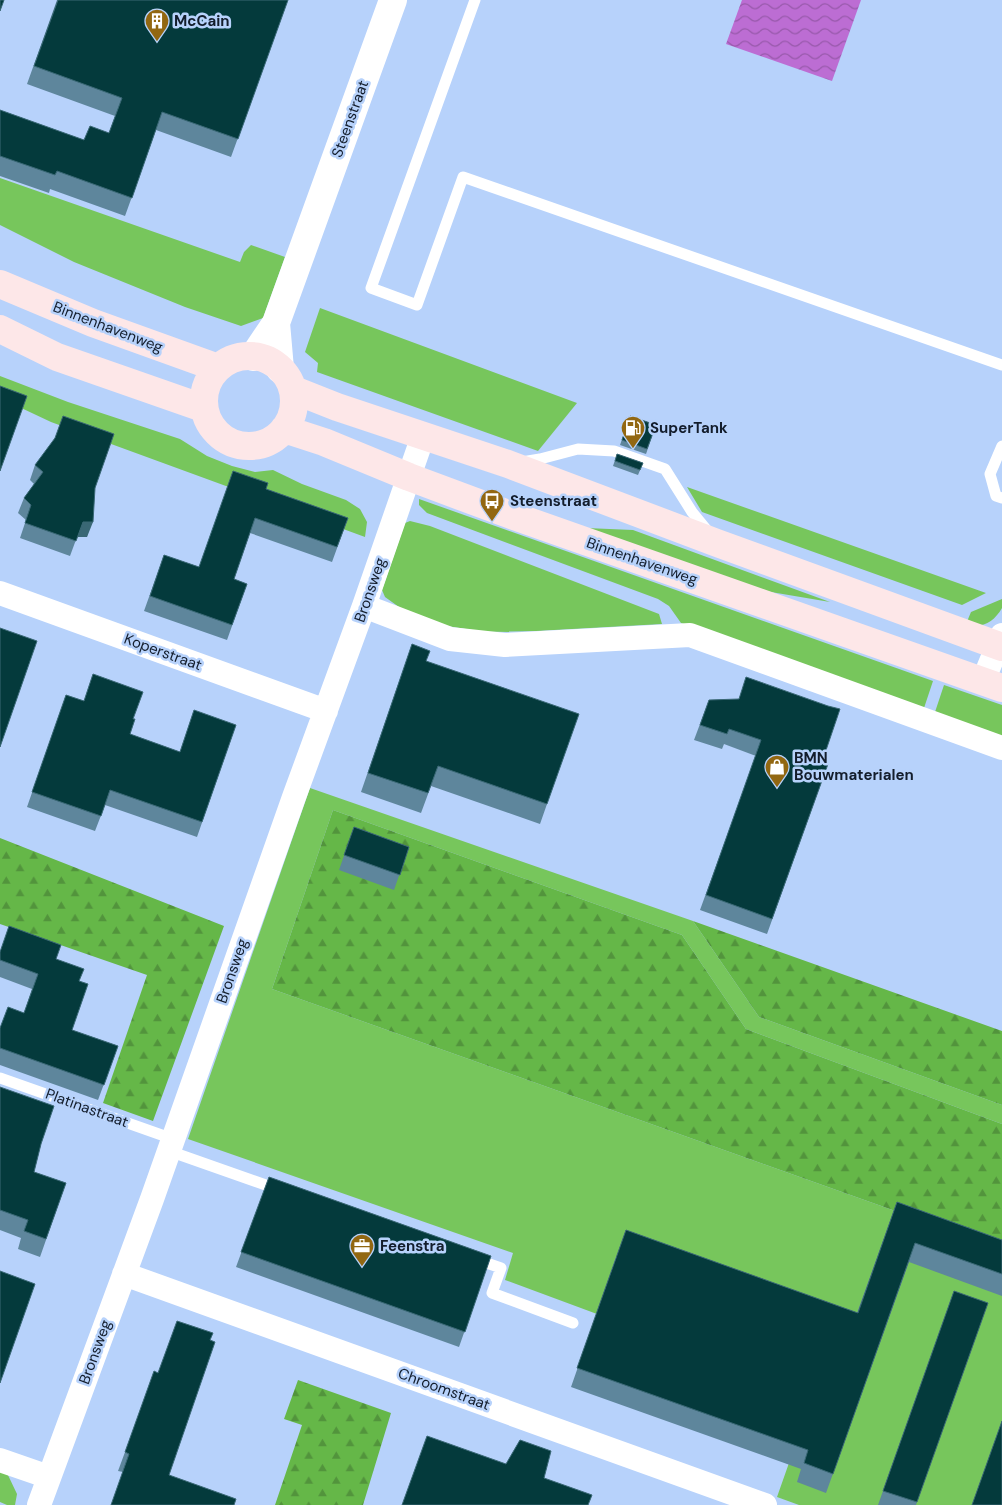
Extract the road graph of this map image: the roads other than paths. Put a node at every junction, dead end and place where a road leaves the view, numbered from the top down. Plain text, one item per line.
1 (393, 0) edge
2 (475, 0) edge
3 (0, 284) edge
4 (276, 324) junction
5 (0, 329) edge
6 (253, 357) junction
7 (1002, 366) edge
8 (218, 368) junction
9 (287, 379) junction
10 (203, 408) junction
11 (284, 428) junction
12 (423, 436) junction
13 (1002, 446) edge
14 (508, 464) junction
15 (409, 478) junction
16 (1002, 498) edge
17 (717, 543) junction
18 (0, 593) edge
19 (364, 606) junction
20 (1001, 643) edge
21 (993, 685) edge
22 (326, 711) junction
23 (1002, 748) edge
24 (0, 1078) edge
25 (171, 1145) junction
26 (289, 1193) edge
27 (464, 1255) edge
28 (124, 1274) junction
29 (573, 1323) dead end
30 (0, 1460) edge
31 (49, 1477) junction
32 (39, 1505) edge
33 (765, 1505) edge

1 - 4 street, Steenstraat
2 - 7 lane
3 - 8 main road, Binnenhavenweg
4 - 6 street, Steenstraat
4 - 9 street, Steenstraat
5 - 10 main road
6 - 8 main road
6 - 9 main road
8 - 10 main road
9 - 11 main road
9 - 12 main road
10 - 11 main road
11 - 15 main road, Binnenhavenweg
12 - 14 main road
12 - 15 street, Bronsweg
13 - 16 lane
14 - 17 main road
14 - 17 lane
15 - 19 street, Bronsweg
15 - 21 main road, Binnenhavenweg
17 - 20 main road
18 - 22 street, Koperstraat
19 - 22 street, Bronsweg
19 - 23 street
20 - 21 street
22 - 25 street, Bronsweg
24 - 25 lane, Platinastraat
25 - 26 lane, Platinastraat
25 - 28 street, Bronsweg
27 - 29 lane
28 - 31 street, Bronsweg
28 - 33 street, Chroomstraat
30 - 31 street
31 - 32 street, Bronsweg

